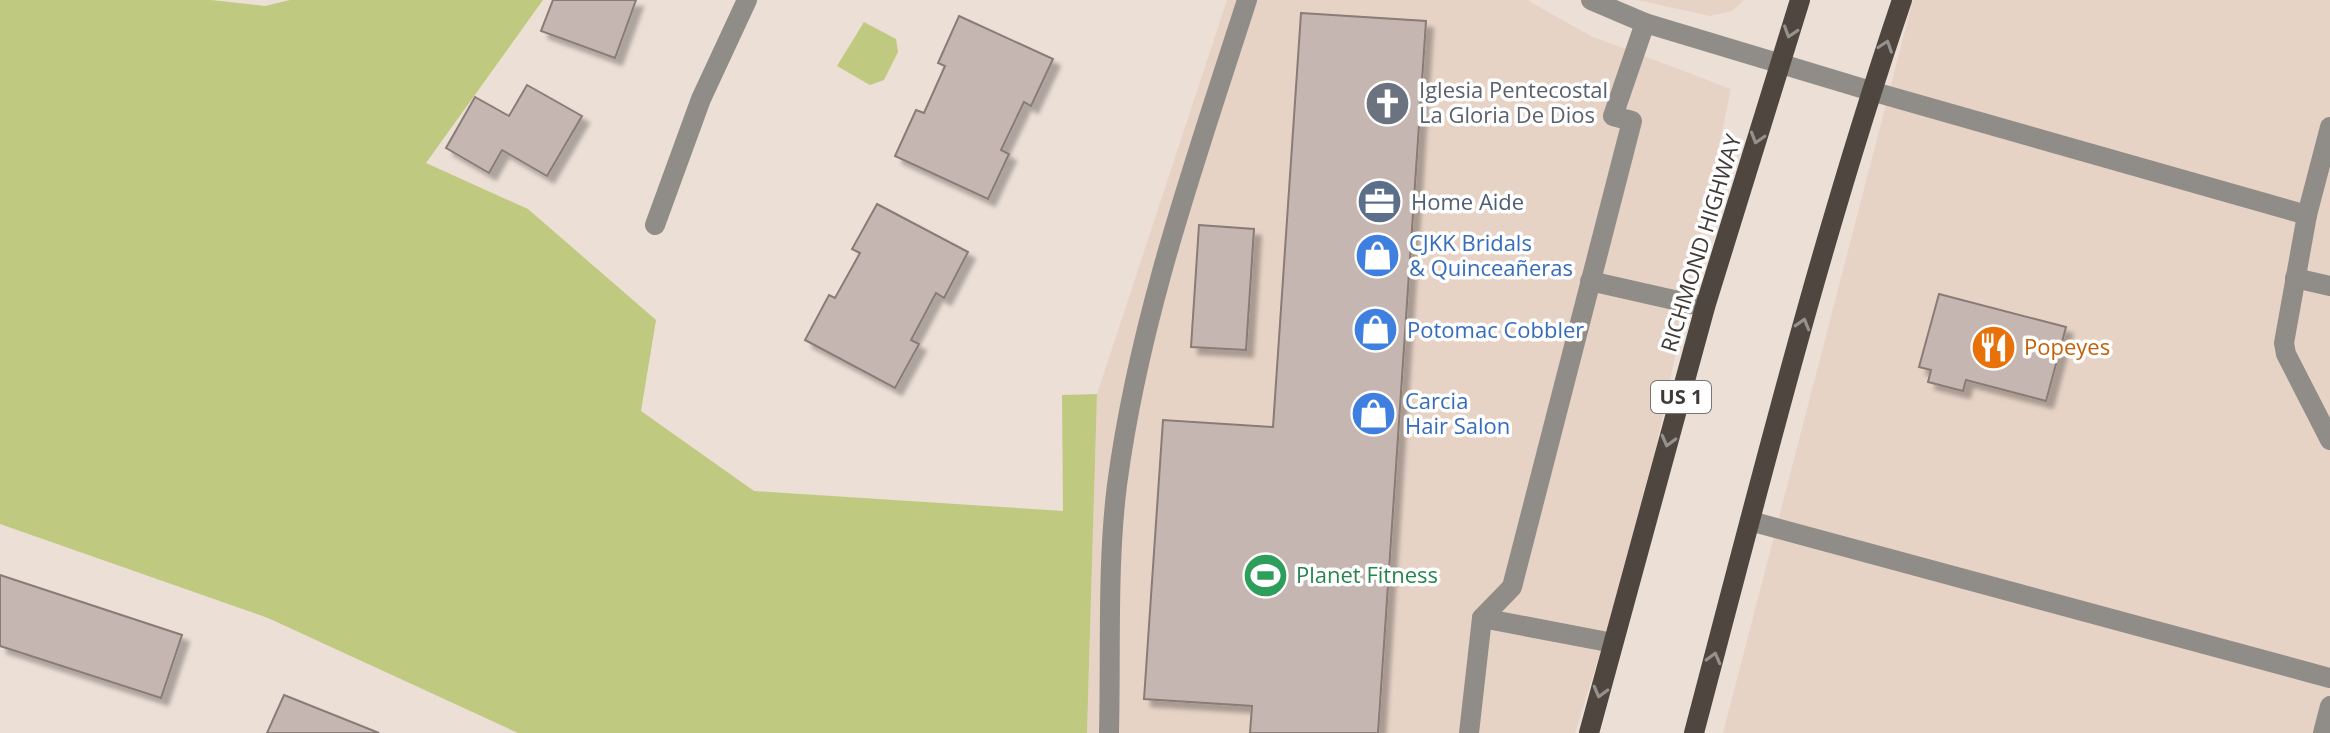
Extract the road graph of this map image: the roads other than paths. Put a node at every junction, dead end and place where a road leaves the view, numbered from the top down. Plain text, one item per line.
1 (747, 0) edge
2 (1247, 0) edge
3 (1591, 0) edge
4 (1800, 0) edge
5 (1902, 0) edge
6 (1645, 23) junction
7 (1780, 64) junction
8 (1871, 91) junction
9 (2330, 127) edge
10 (2307, 215) junction
11 (655, 225) dead end
12 (2295, 278) junction
13 (1590, 281) junction
14 (2330, 286) edge
15 (1705, 307) junction
16 (2330, 440) edge
17 (1750, 521) junction
18 (1482, 618) junction
19 (1613, 643) junction
20 (2330, 678) edge
21 (2330, 706) edge
22 (1109, 733) edge
23 (1469, 733) edge
24 (1589, 733) edge
25 (1694, 733) edge
26 (2323, 733) edge

1 - 11 street
2 - 22 street
3 - 6 street
4 -> 7 main road, RICHMOND HIGHWAY / US 1
8 -> 5 main road
6 - 7 street
6 - 13 street
7 - 8 street
7 -> 15 main road, RICHMOND HIGHWAY / US 1
8 - 10 street
17 -> 8 main road
9 - 10 street
10 - 12 street
12 - 14 street
12 - 16 street
13 - 15 street
13 - 18 street
15 -> 19 main road, RICHMOND HIGHWAY / US 1
17 - 20 street
25 -> 17 main road
18 - 19 street
18 - 23 street
19 -> 24 main road, RICHMOND HIGHWAY / US 1
21 - 26 street

